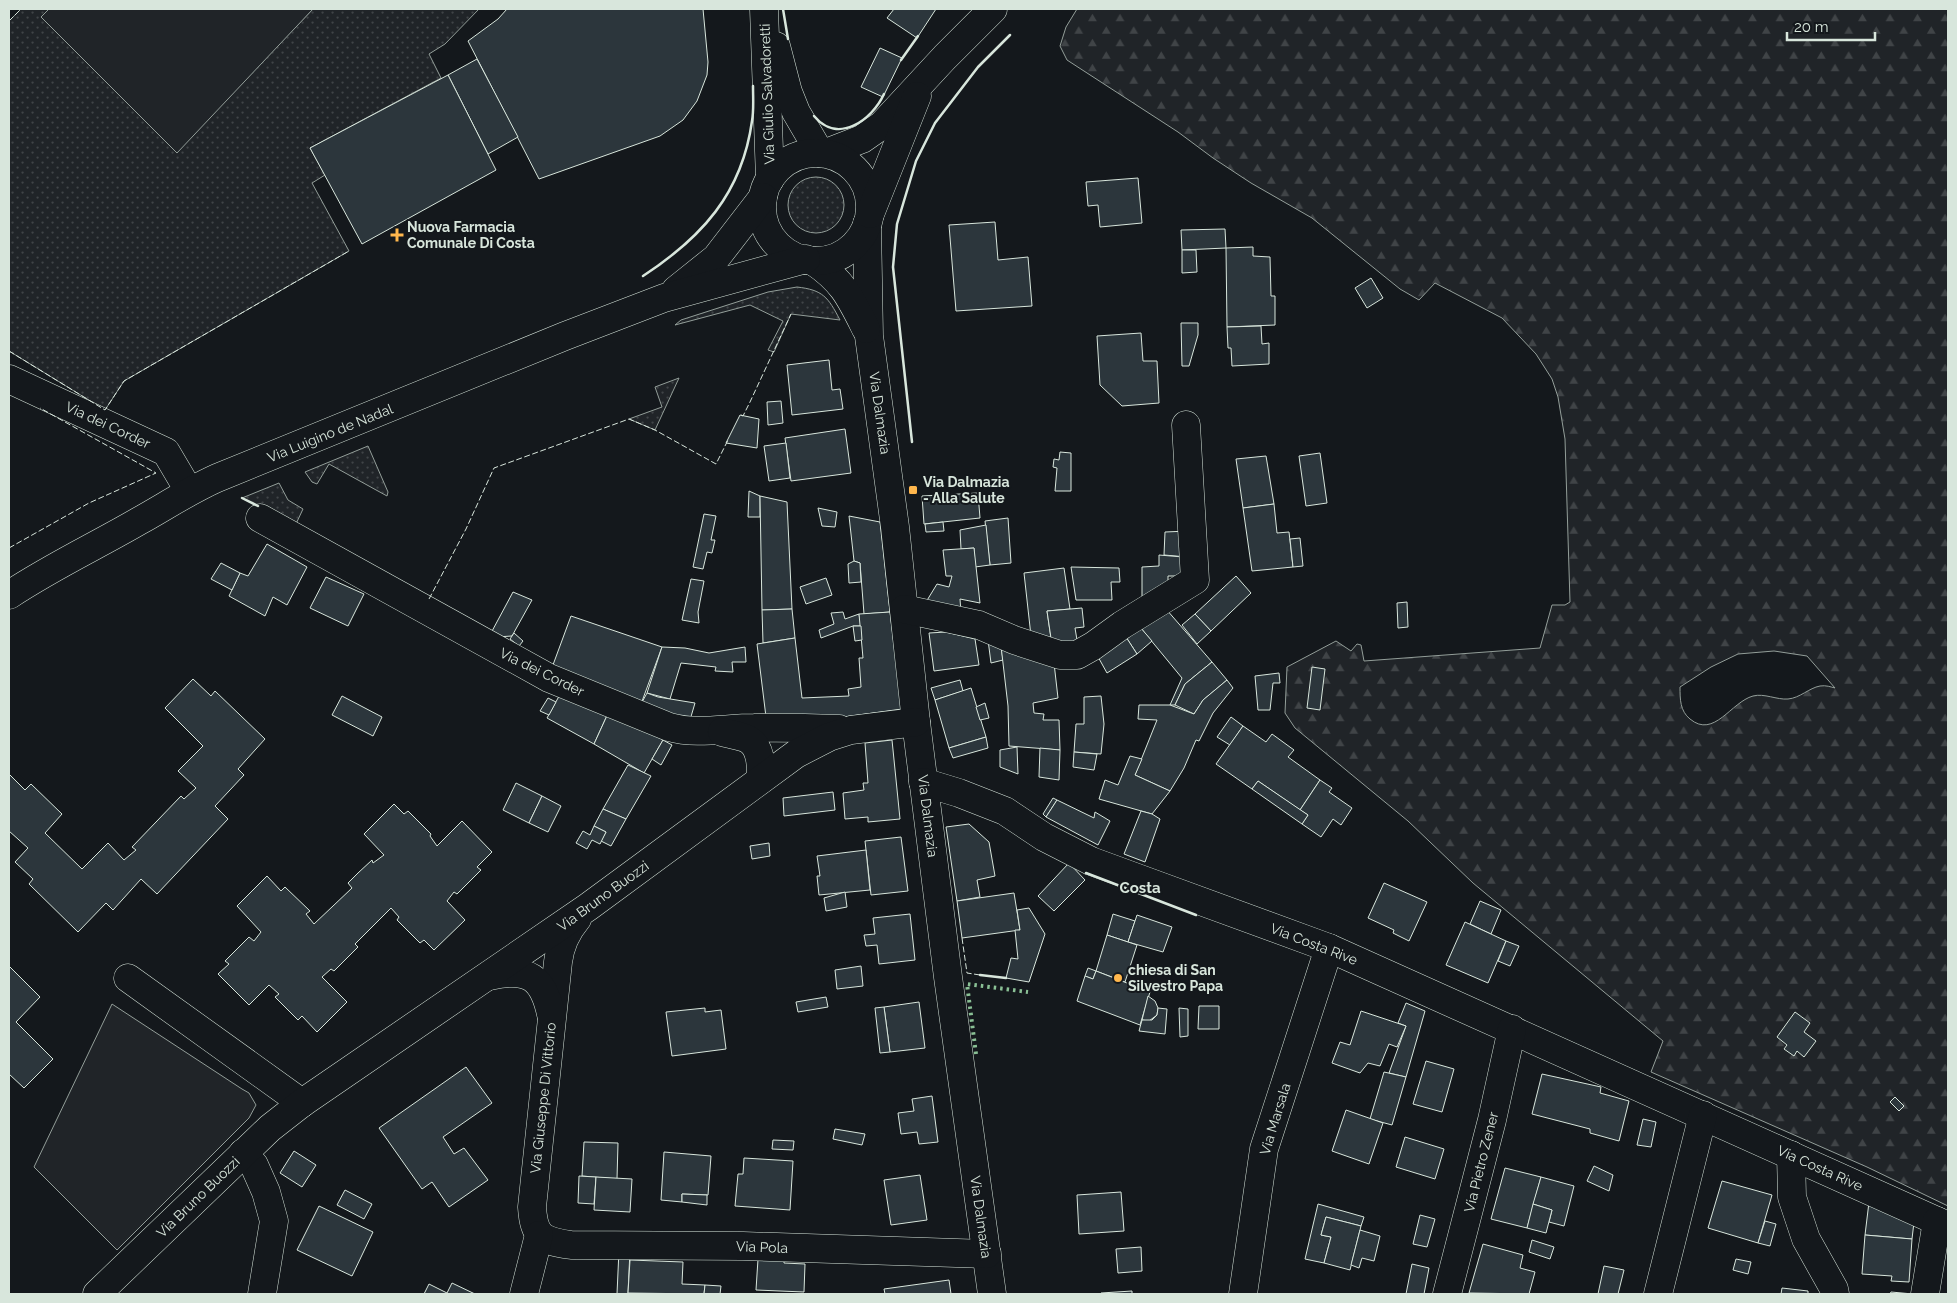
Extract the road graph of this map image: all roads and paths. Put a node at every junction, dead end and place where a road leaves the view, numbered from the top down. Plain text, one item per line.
1 (765, 9) edge
2 (993, 9) edge
3 (923, 81) junction
4 (823, 153) junction
5 (766, 188) junction
6 (868, 220) junction
7 (809, 260) junction
8 (664, 298) junction
9 (869, 336) junction
10 (9, 379) edge
11 (1186, 425) dead end
12 (189, 491) junction
13 (260, 518) dead end
14 (9, 594) edge
15 (904, 609) junction
16 (916, 722) junction
17 (851, 730) junction
18 (718, 731) junction
19 (760, 780) junction
20 (924, 782) junction
21 (588, 907) junction
22 (1329, 948) junction
23 (490, 976) junction
24 (128, 978) dead end
25 (552, 1015) junction
26 (1512, 1028) junction
27 (302, 1103) junction
28 (1702, 1115) junction
29 (243, 1153) junction
30 (1791, 1155) junction
31 (1943, 1223) edge
32 (539, 1235) junction
33 (986, 1254) junction
34 (97, 1294) edge
35 (262, 1294) edge
36 (524, 1294) edge
37 (992, 1294) edge
38 (1243, 1294) edge
39 (1447, 1294) edge
40 (1658, 1294) edge
41 (1835, 1294) edge
42 (1925, 1294) edge

1 - 4 street, Via Giulio Salvadoretti
1 - 5 street, Via Giulio Salvadoretti
2 - 3 street, Via Dalmazia
3 - 4 street, Via Dalmazia
3 - 6 street, Via Dalmazia
4 - 5 street
4 - 6 street
5 - 7 street
5 - 8 street, Via Luigino de Nadal
6 - 7 street
6 - 9 street, Via Dalmazia
7 - 8 street, Via Luigino de Nadal
7 - 9 street, Via Dalmazia
8 - 12 street, Via Luigino de Nadal
9 - 15 street, Via Dalmazia
10 - 12 street, Via dei Corder
11 - 15 street
12 - 14 street, Via Luigino de Nadal
13 - 18 street, Via dei Corder
15 - 16 street, Via Dalmazia
16 - 17 street, Via Bruno Buozzi
16 - 20 street, Via Dalmazia
17 - 18 street, Via dei Corder
17 - 19 street, Via Bruno Buozzi
18 - 19 street
19 - 21 street, Via Bruno Buozzi
20 - 22 street, Via Costa Rive
20 - 33 street, Via Dalmazia
21 - 23 street, Via Bruno Buozzi
21 - 25 street, Via Giuseppe Di Vittorio
22 - 26 street, Via Costa Rive
22 - 38 street, Via Marsala
23 - 25 street
23 - 27 street, Via Bruno Buozzi
24 - 27 street
25 - 32 street, Via Giuseppe Di Vittorio
26 - 28 street, Via Costa Rive
26 - 39 street, Via Pietro Zener
27 - 29 street, Via Bruno Buozzi
28 - 30 street, Via Costa Rive
28 - 40 street
29 - 34 street, Via Bruno Buozzi
29 - 35 street
30 - 31 street, Via Costa Rive
30 - 41 street
31 - 42 street, Via Costa Rive
32 - 33 street, Via Pola
32 - 36 street, Via Giuseppe Di Vittorio
33 - 37 street, Via Dalmazia

